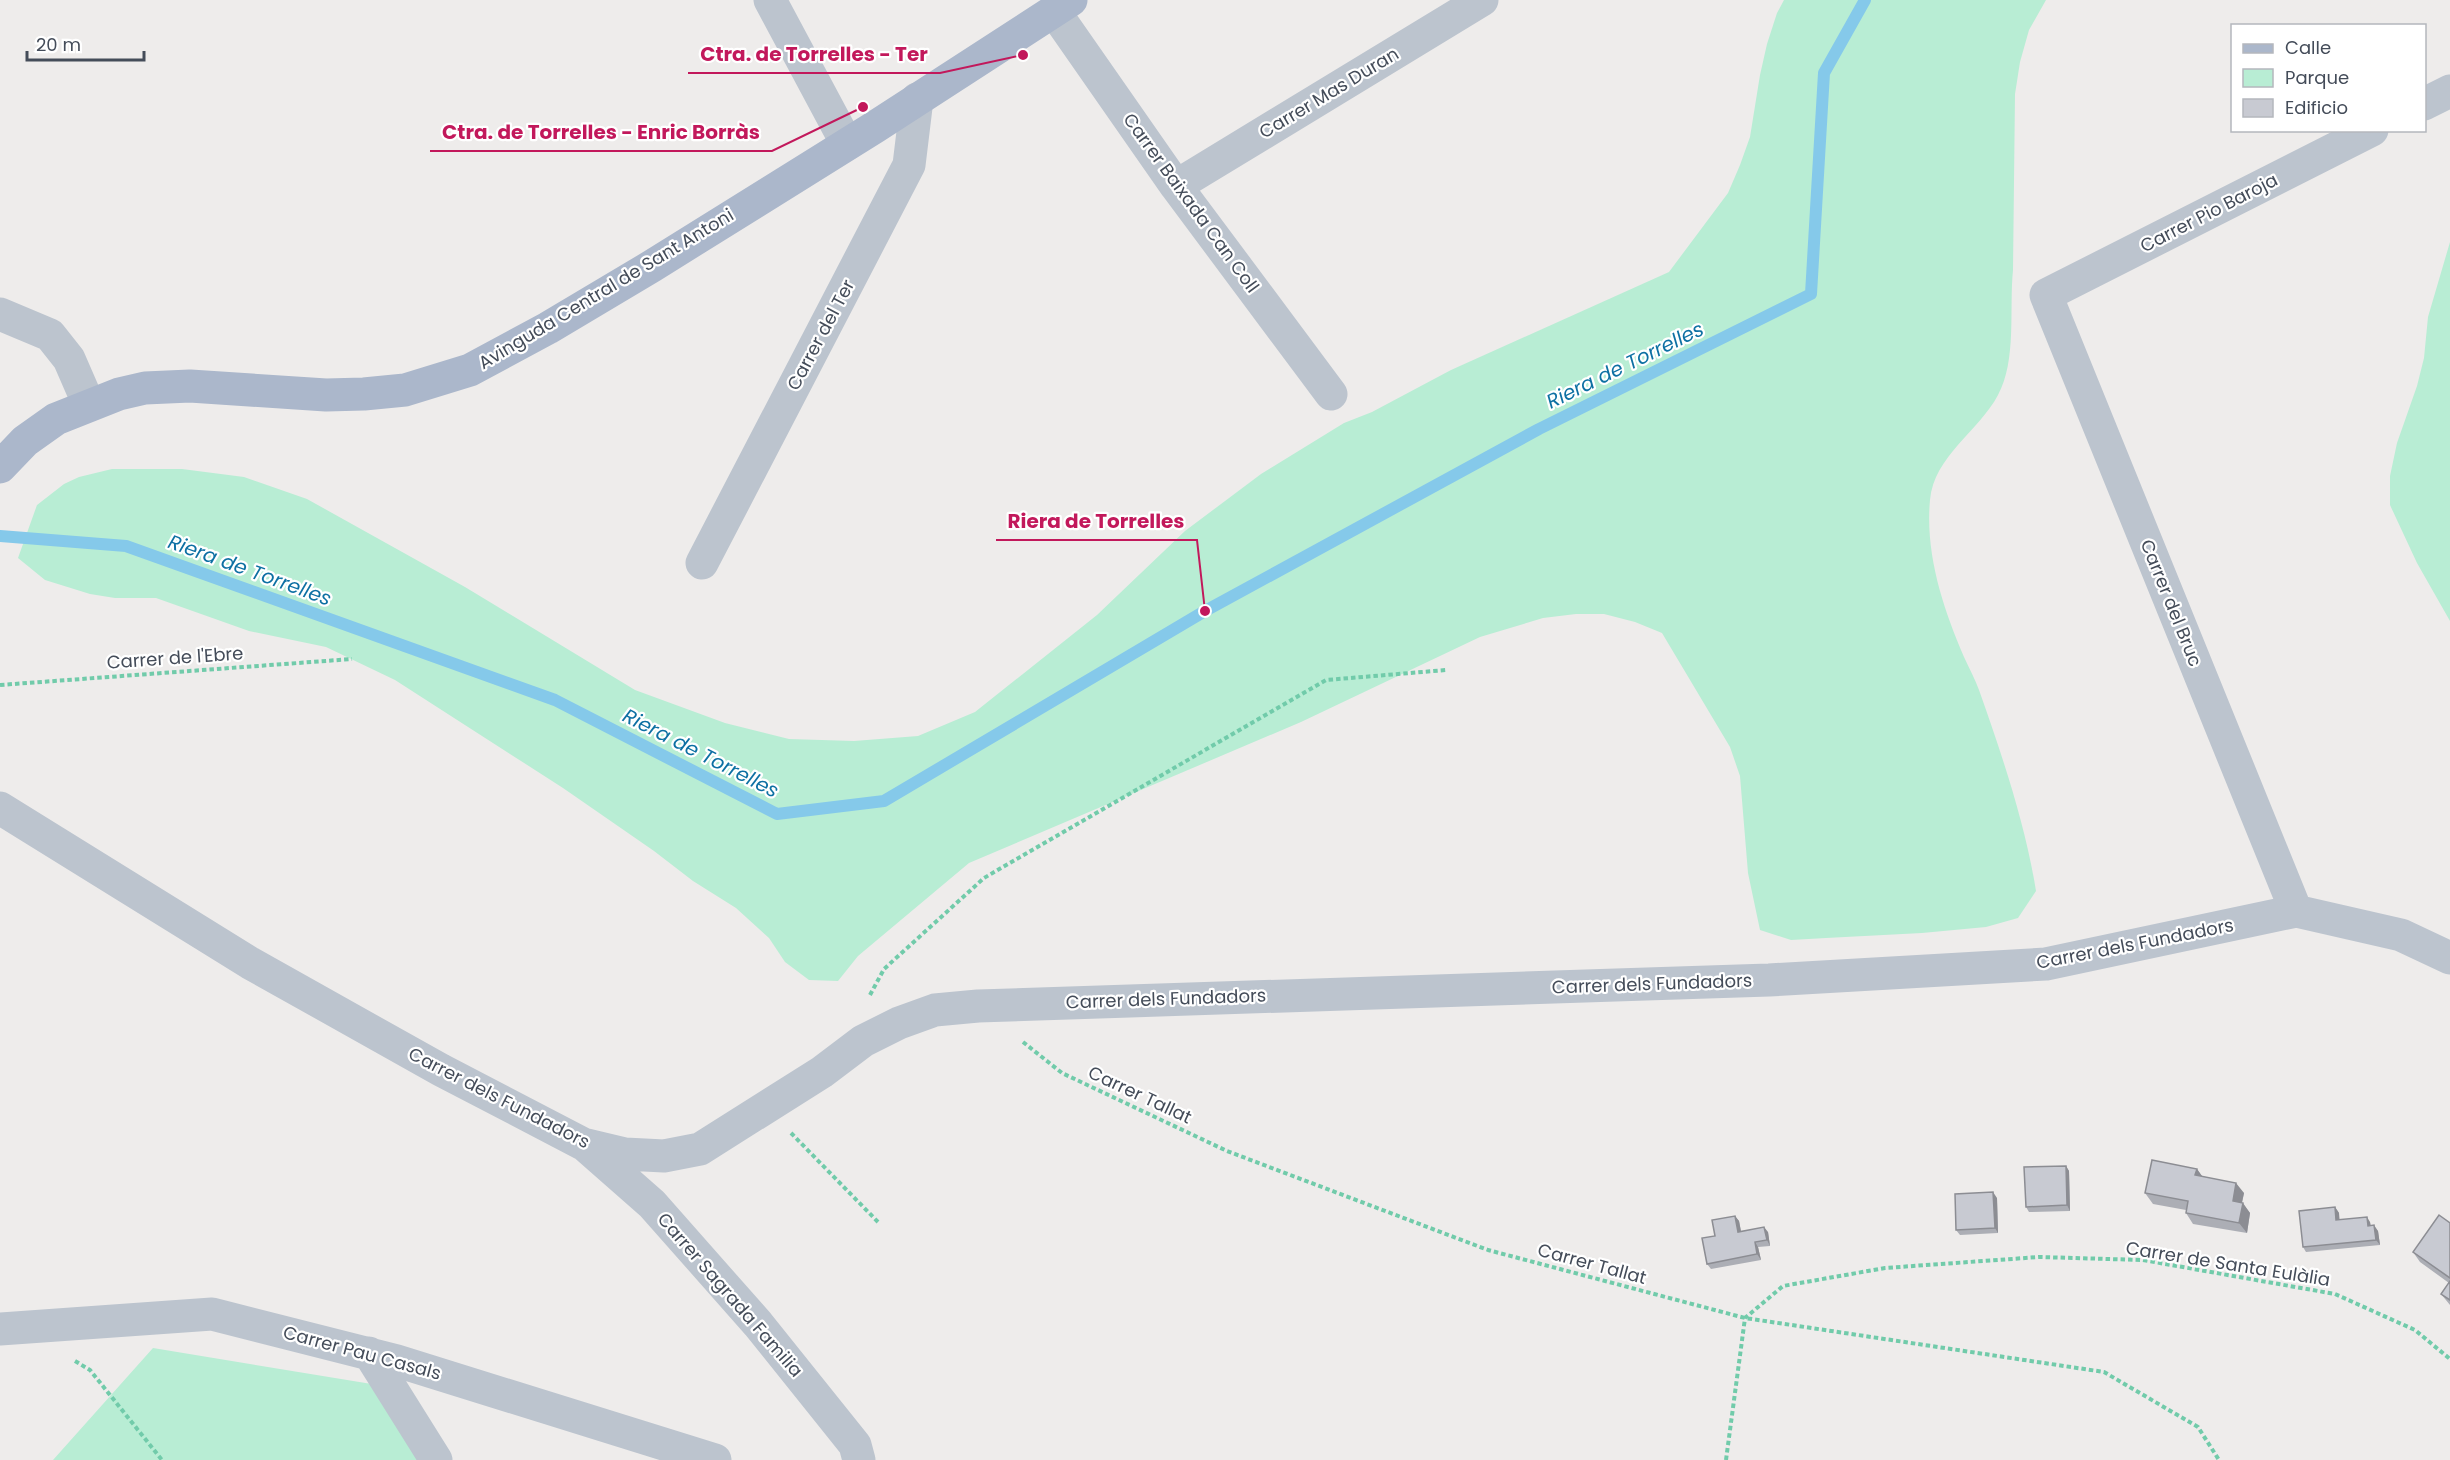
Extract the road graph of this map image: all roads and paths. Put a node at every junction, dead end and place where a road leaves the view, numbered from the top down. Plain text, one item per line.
1 (770, 0) edge
2 (1482, 0) edge
3 (1062, 5) edge
4 (2450, 91) edge
5 (917, 99) junction
6 (2426, 103) edge
7 (2368, 132) edge
8 (847, 144) junction
9 (1176, 186) junction
10 (2046, 295) joint
11 (0, 314) edge
12 (1331, 394) dead end
13 (89, 405) junction
14 (0, 466) edge
15 (702, 563) dead end
16 (352, 659) dead end
17 (1446, 670) dead end
18 (0, 685) edge
19 (0, 808) edge
20 (2296, 911) junction
21 (2450, 958) edge
22 (866, 1004) dead end
23 (978, 1006) junction
24 (766, 1108) junction
25 (583, 1144) junction
26 (878, 1222) dead end
27 (1745, 1318) junction
28 (0, 1329) edge
29 (369, 1353) junction
30 (2450, 1359) edge
31 (73, 1360) dead end
32 (162, 1460) edge
33 (436, 1460) edge
34 (715, 1460) edge
35 (859, 1460) edge
36 (1726, 1460) edge
37 (2219, 1460) edge

1 - 8 street
2 - 9 street, Carrer Mas Duran
3 - 5 main road, Avinguda Central de Sant Antoni
3 - 9 street, Carrer Baixada Can Coll
4 - 6 street
5 - 8 main road, Avinguda Central de Sant Antoni
5 - 15 street, Carrer del Ter
7 - 10 street, Carrer Pio Baroja
8 - 13 main road, Avinguda Central de Sant Antoni
9 - 12 street, Carrer Baixada Can Coll
10 - 20 street, Carrer del Bruc
11 - 13 street
13 - 14 main road, Avinguda Central de Sant Antoni
16 - 18 path, Carrer de l'Ebre
17 - 22 path
19 - 25 street, Carrer dels Fundadors
20 - 21 street, Carrer dels Fundadors
20 - 23 street, Carrer dels Fundadors
23 - 24 street, Carrer dels Fundadors
23 - 27 path, Carrer Tallat
24 - 25 street, Carrer dels Fundadors
24 - 26 path
25 - 35 street, Carrer Sagrada Familia
27 - 30 path, Carrer de Santa Eulàlia
27 - 36 path
27 - 37 path, Carrer Tallat
28 - 29 street, Carrer Pau Casals
29 - 33 street
29 - 34 street, Carrer Pau Casals
31 - 32 path

